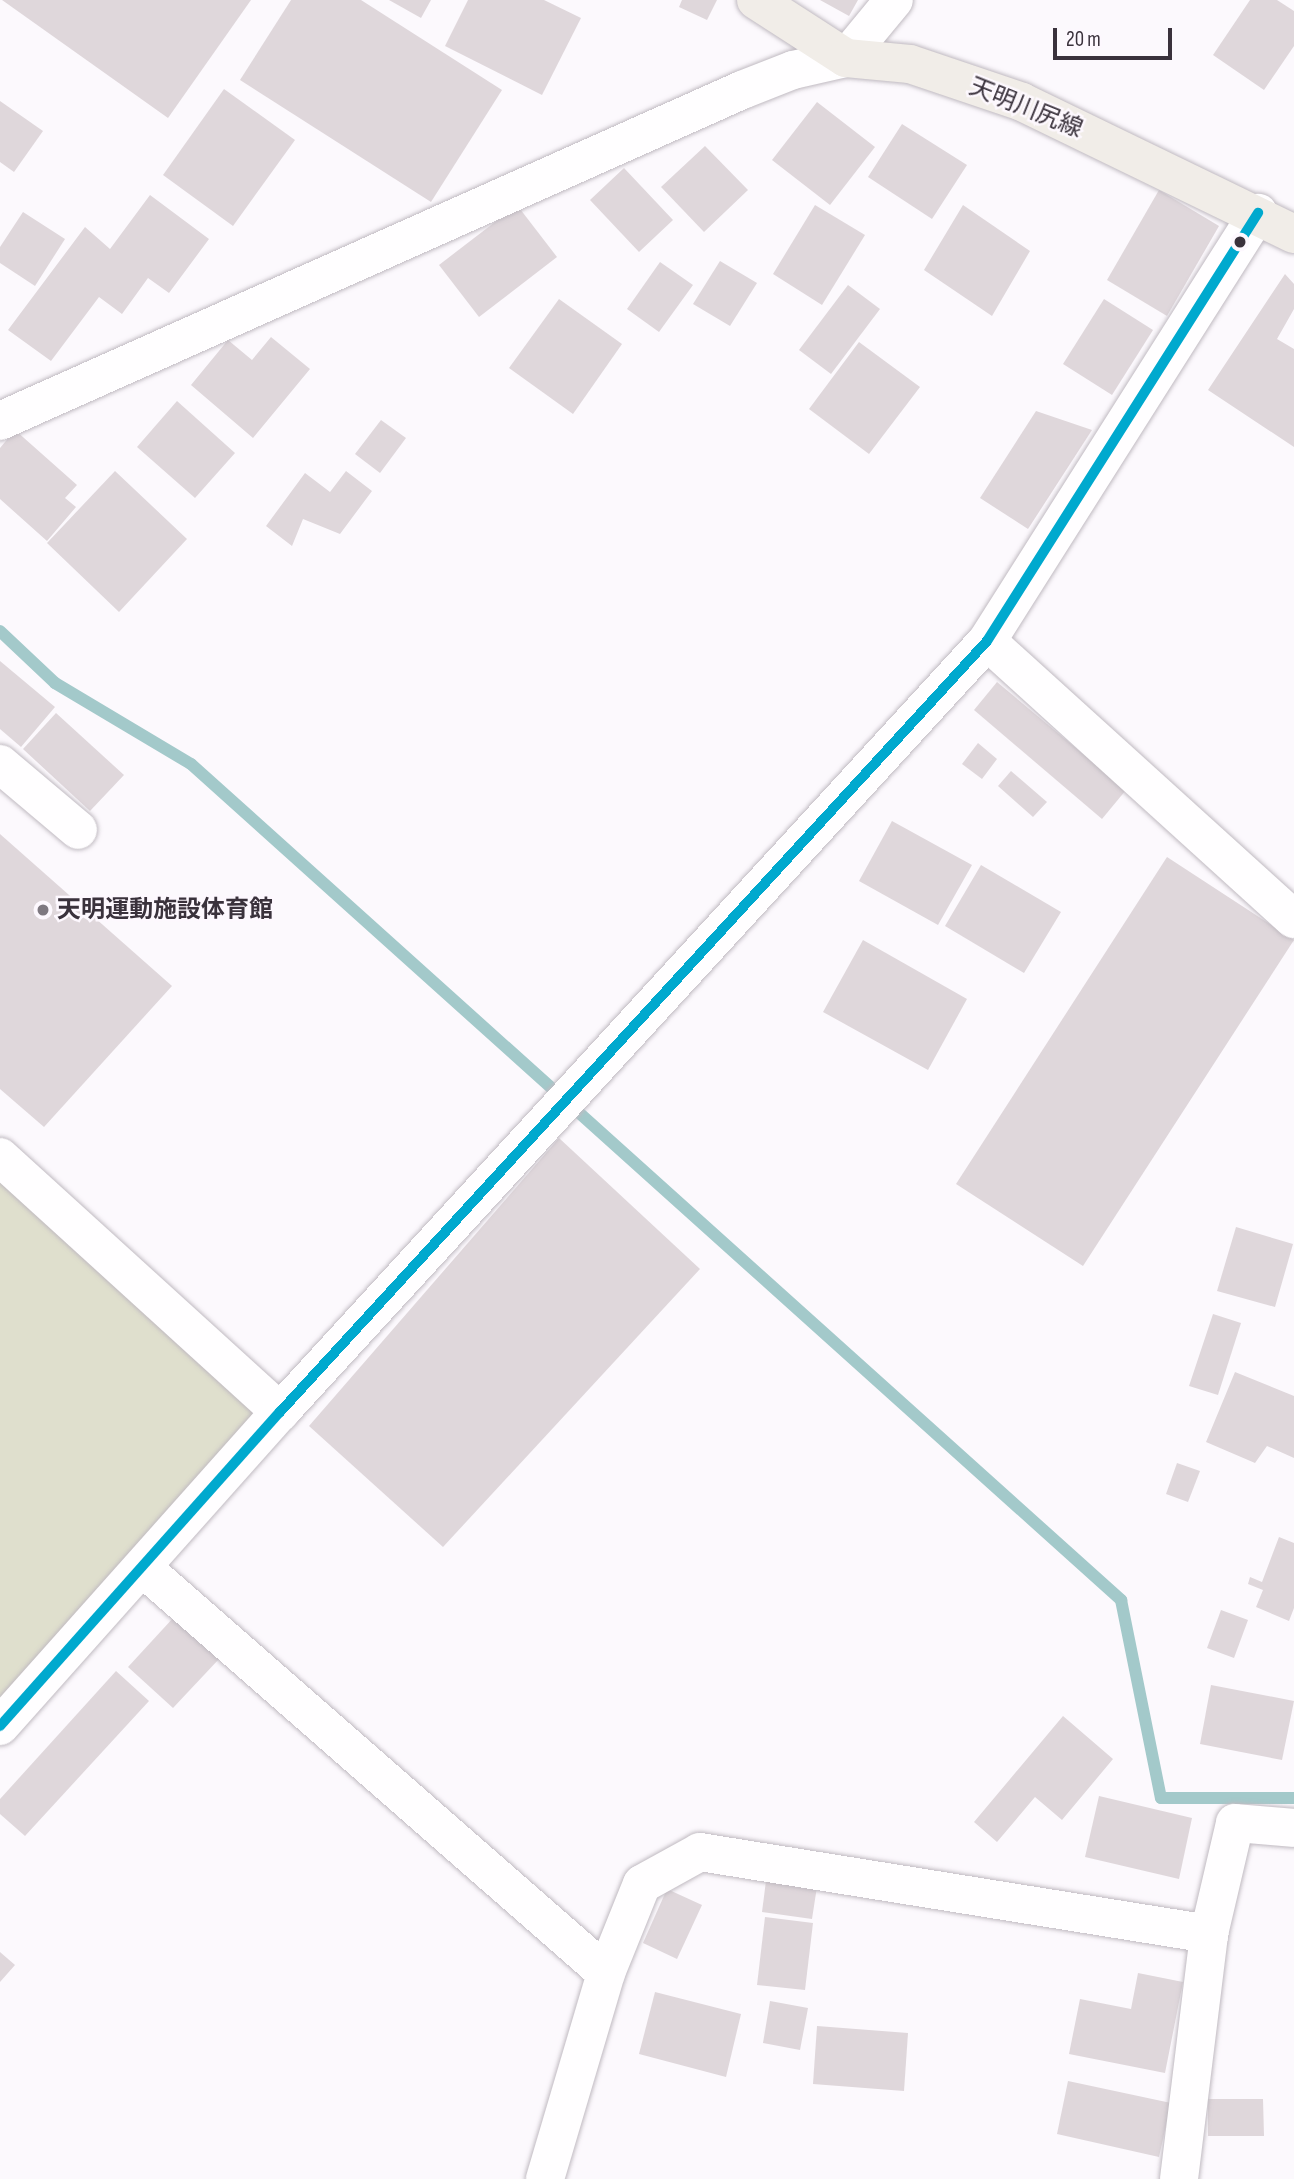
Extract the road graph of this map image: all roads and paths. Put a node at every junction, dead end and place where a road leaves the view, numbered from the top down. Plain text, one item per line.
1 (756, 0) edge
2 (894, 0) edge
3 (846, 58) junction
4 (1258, 213) junction
5 (1294, 234) edge
6 (0, 421) edge
7 (987, 640) junction
8 (0, 764) edge
9 (78, 830) dead end
10 (1294, 919) edge
11 (0, 1157) edge
12 (280, 1412) junction
13 (142, 1568) junction
14 (0, 1727) edge
15 (1294, 1828) edge
16 (1209, 1934) junction
17 (606, 1973) junction
18 (545, 2179) edge
19 (1179, 2179) edge

1 - 3 main road, 天明川尻線
2 - 3 street
3 - 4 main road, 天明川尻線
3 - 6 street
4 - 5 main road, 天明川尻線
4 - 7 street
7 - 10 street
7 - 12 street
8 - 9 street
11 - 12 street
12 - 13 street
13 - 14 street
13 - 17 street
15 - 16 street
16 - 17 street
16 - 19 street
17 - 18 street

